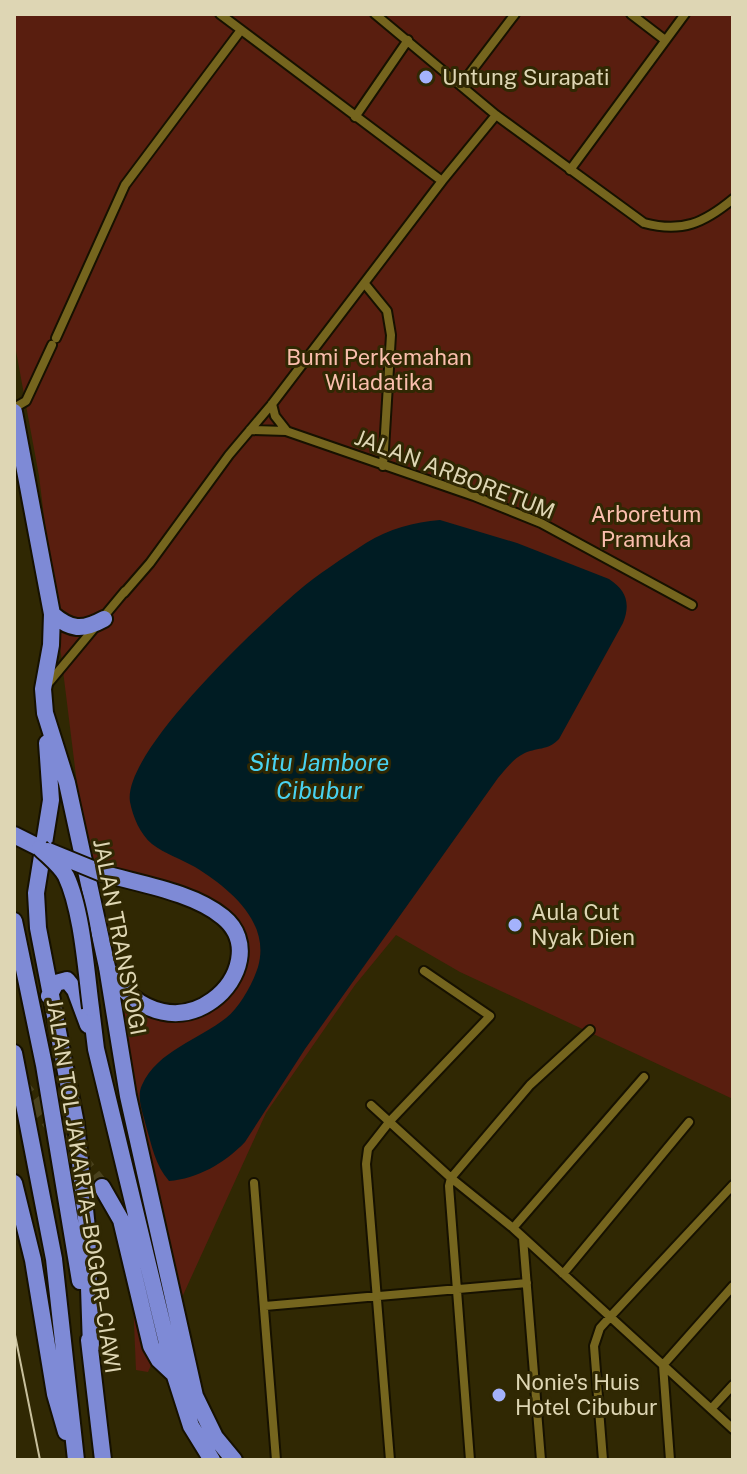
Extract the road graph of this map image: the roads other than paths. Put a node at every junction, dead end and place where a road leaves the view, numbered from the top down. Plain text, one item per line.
1 (220, 14) edge
2 (375, 14) edge
3 (515, 14) edge
4 (631, 14) edge
5 (685, 14) edge
6 (241, 30) junction
7 (408, 40) junction
8 (665, 40) junction
9 (461, 85) junction
10 (496, 115) junction
11 (355, 117) junction
12 (570, 170) junction
13 (442, 181) junction
14 (733, 199) edge
15 (365, 284) junction
16 (272, 404) junction
17 (14, 410) edge
18 (250, 430) junction
19 (286, 431) junction
20 (383, 466) junction
21 (692, 605) dead end
22 (52, 614) junction
23 (104, 619) junction
24 (43, 689) junction
25 (45, 713) junction
26 (14, 835) edge
27 (40, 848) junction
28 (14, 921) edge
29 (107, 967) junction
30 (424, 971) dead end
31 (49, 996) junction
32 (590, 1030) dead end
33 (96, 1049) junction
34 (14, 1053) edge
35 (644, 1077) dead end
36 (371, 1105) dead end
37 (390, 1121) junction
38 (689, 1122) dead end
39 (451, 1178) junction
40 (14, 1183) edge
41 (254, 1183) dead end
42 (733, 1185) edge
43 (102, 1187) tunnel mouth
44 (513, 1228) junction
45 (522, 1237) junction
46 (154, 1252) junction
47 (563, 1274) junction
48 (527, 1283) junction
49 (733, 1286) edge
50 (457, 1289) junction
51 (377, 1295) junction
52 (265, 1306) junction
53 (610, 1317) junction
54 (91, 1347) junction
55 (663, 1365) junction
56 (175, 1376) junction
57 (733, 1385) edge
58 (711, 1409) junction
59 (733, 1429) edge
60 (75, 1460) edge
61 (103, 1460) edge
62 (212, 1460) edge
63 (234, 1460) edge
64 (276, 1460) edge
65 (390, 1460) edge
66 (470, 1460) edge
67 (541, 1460) edge
68 (603, 1460) edge
69 (670, 1460) edge

1 - 6 street
2 - 7 street
3 - 9 street
4 - 8 street
5 - 8 street
6 - 11 street
6 - 17 street
7 - 9 street
7 - 11 street
8 - 12 street
9 - 10 street
10 - 12 street
10 - 13 street
11 - 13 street
12 - 14 street
13 - 15 street
15 - 16 street
15 - 20 street
16 - 18 street
16 - 19 street
17 - 22 highway, JALAN TRANSYOGI
18 - 19 street, JALAN ARBORETUM
18 - 23 street
19 - 20 street, JALAN ARBORETUM
20 - 21 street, JALAN ARBORETUM
22 - 23 highway
22 - 24 highway, JALAN TRANSYOGI
23 - 24 street
24 - 25 highway, JALAN TRANSYOGI
25 - 29 highway, JALAN TRANSYOGI
25 - 31 highway
26 - 27 highway
27 - 29 highway, bridge
27 - 33 highway, JALAN TRANSYOGI, bridge
28 - 54 highway, JALAN TOL JAKARTA–BOGOR–CIAWI
29 - 46 highway, JALAN TRANSYOGI
30 - 37 street
31 - 33 highway
31 - 54 highway
32 - 39 street
33 - 46 highway, JALAN TRANSYOGI
34 - 60 highway, JALAN TOL JAKARTA–BOGOR–CIAWI
35 - 44 street
36 - 37 street
37 - 39 street
37 - 51 street
38 - 47 street
39 - 44 street
39 - 50 street
40 - 60 highway
41 - 52 street
42 - 53 street
43 - 56 highway
44 - 45 street
45 - 47 street
45 - 48 street
46 - 56 highway, JALAN TRANSYOGI
46 - 63 highway, JALAN TRANSYOGI
47 - 53 street
48 - 50 street
48 - 67 street
49 - 55 street
50 - 51 street
50 - 66 street
51 - 52 street
51 - 65 street
52 - 64 street
53 - 55 street
53 - 68 street
54 - 61 highway, JALAN TOL JAKARTA–BOGOR–CIAWI
55 - 58 street
55 - 69 street
56 - 62 highway, JALAN TRANSYOGI
57 - 58 street
58 - 59 street

